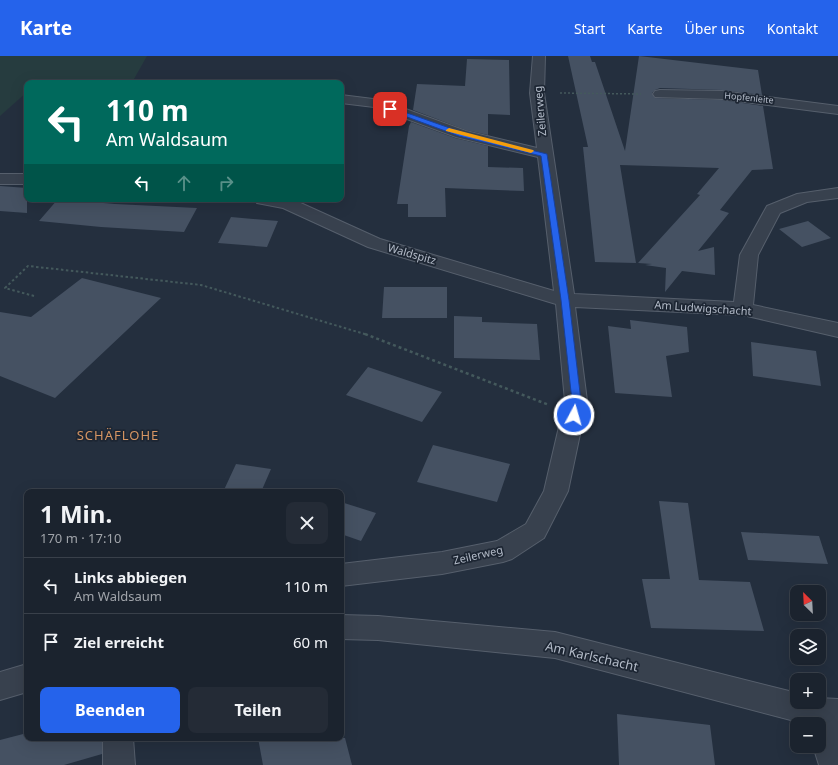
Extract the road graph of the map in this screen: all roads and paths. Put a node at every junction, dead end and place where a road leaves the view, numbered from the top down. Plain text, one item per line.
1 (539, 56) edge
2 (537, 93) junction
3 (660, 94) joint
4 (344, 99) edge
5 (838, 110) edge
6 (544, 154) junction
7 (0, 178) edge
8 (24, 179) edge
9 (838, 193) edge
10 (278, 202) edge
11 (34, 296) dead end
12 (565, 300) junction
13 (743, 309) junction
14 (838, 330) edge
15 (574, 415) junction
16 (344, 575) edge
17 (344, 627) edge
18 (24, 679) edge
19 (0, 686) edge
20 (828, 713) edge
21 (118, 741) edge
22 (119, 765) edge
23 (835, 765) edge

1 - 2 street, Zeilerweg
2 - 3 path
2 - 6 street, Zeilerweg
3 - 5 street, Hopfenleite
4 - 6 street
6 - 12 street, Zeilerweg
7 - 8 street
9 - 13 street
10 - 12 street, Waldspitz
11 - 15 path
12 - 13 street, Am Ludwigschacht
12 - 15 street, Zeilerweg
13 - 14 street, Am Ludwigschacht
15 - 16 street, Zeilerweg
17 - 20 street, Am Karlschacht
18 - 19 street
20 - 23 street
21 - 22 street

